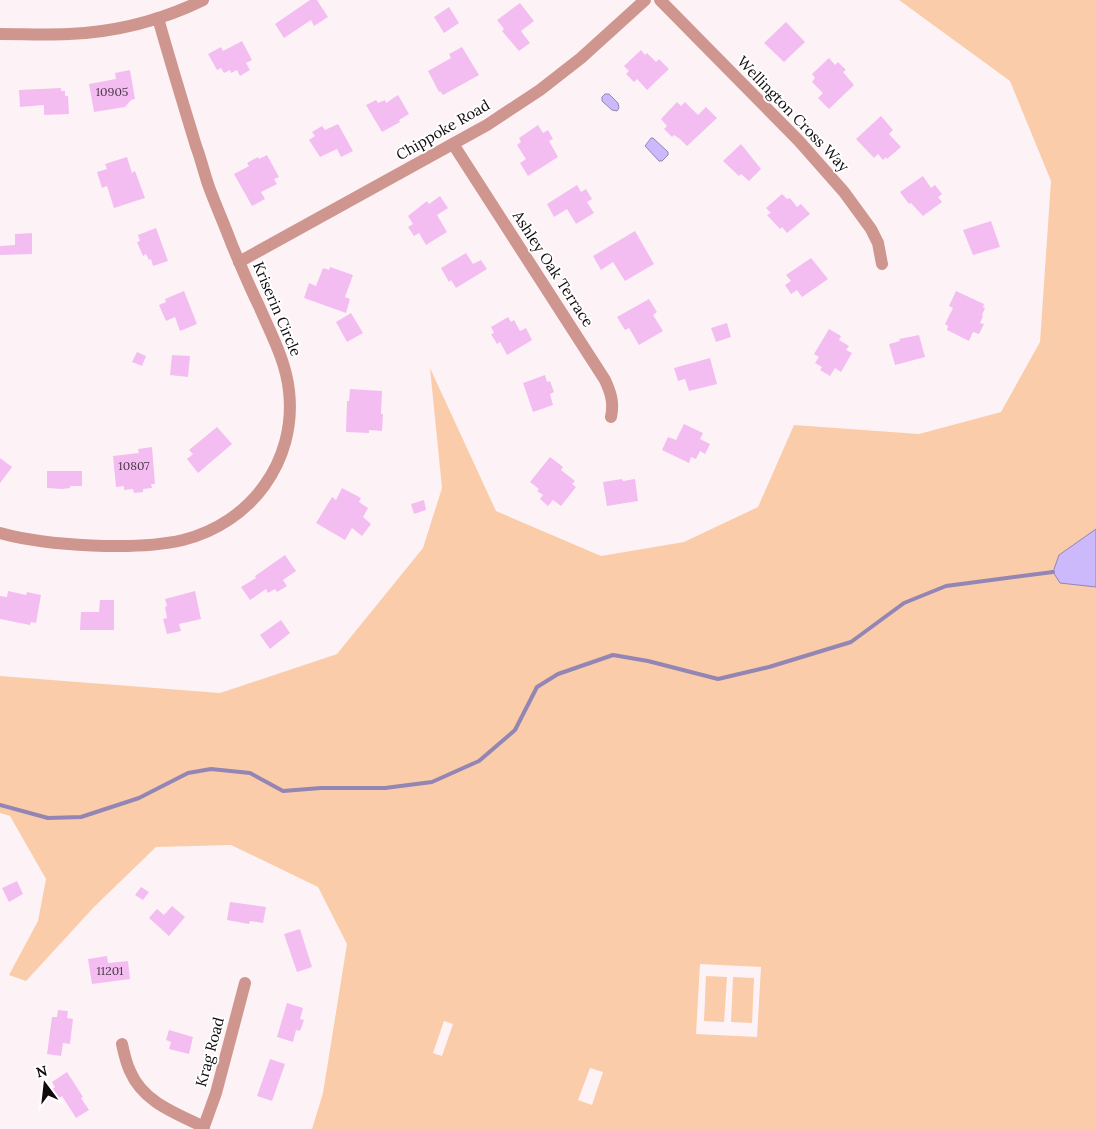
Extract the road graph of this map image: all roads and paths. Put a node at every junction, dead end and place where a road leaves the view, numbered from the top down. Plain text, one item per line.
1 (203, 0) edge
2 (645, 0) edge
3 (660, 0) edge
4 (158, 18) junction
5 (0, 34) edge
6 (453, 144) junction
7 (239, 262) junction
8 (882, 264) dead end
9 (611, 416) dead end
10 (0, 533) edge
11 (246, 983) dead end
12 (122, 1044) dead end
13 (203, 1128) edge

1 - 4 street
2 - 6 street, Chippoke Road
3 - 8 street, Wellington Cross Way
4 - 5 street
4 - 7 street, Kriserin Circle
6 - 7 street, Chippoke Road
6 - 9 street, Ashley Oak Terrace
7 - 10 street, Kriserin Circle
11 - 13 street, Krag Road
12 - 13 street

